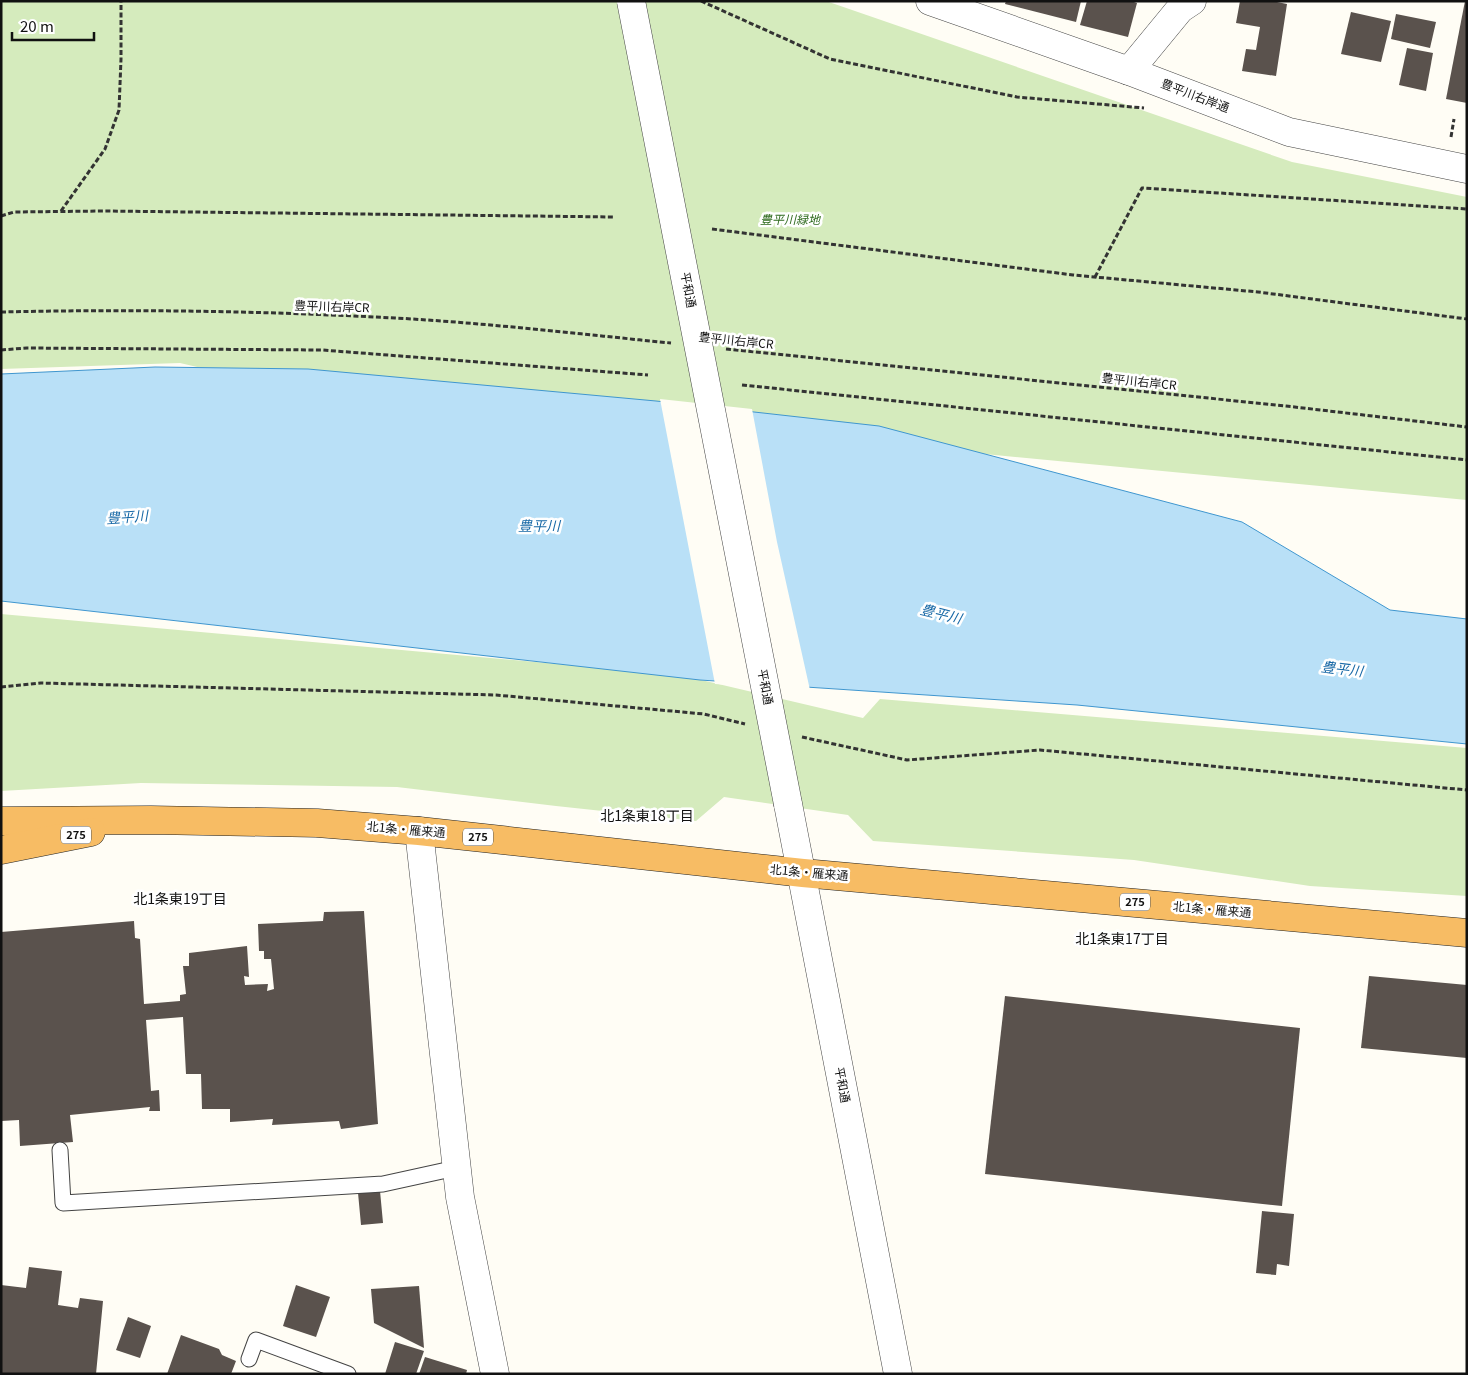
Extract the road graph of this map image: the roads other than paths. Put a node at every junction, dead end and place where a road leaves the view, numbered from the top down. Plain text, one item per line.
1 (631, 1) edge
2 (930, 1) edge
3 (1192, 1) edge
4 (1129, 72) junction
5 (1467, 169) edge
6 (151, 820) junction
7 (1, 821) edge
8 (418, 831) junction
9 (1, 850) edge
10 (802, 873) junction
11 (1467, 933) edge
12 (60, 1150) dead end
13 (456, 1168) dead end
14 (248, 1359) dead end
15 (348, 1374) edge
16 (495, 1374) edge
17 (898, 1374) edge

1 - 10 street, 平和通, bridge
2 - 4 street, 豊平川右岸通
3 - 4 street
4 - 5 street, 豊平川右岸通
6 - 7 highway, 北1条・雁来通 / 275
6 - 8 highway, 北1条・雁来通 / 275
6 - 9 highway, 北1条・雁来通 / 275
8 - 10 highway, 北1条・雁来通 / 275
8 - 16 street
10 - 11 highway, 北1条・雁来通 / 275
10 - 17 street, 平和通
12 - 13 lane
14 - 15 lane

